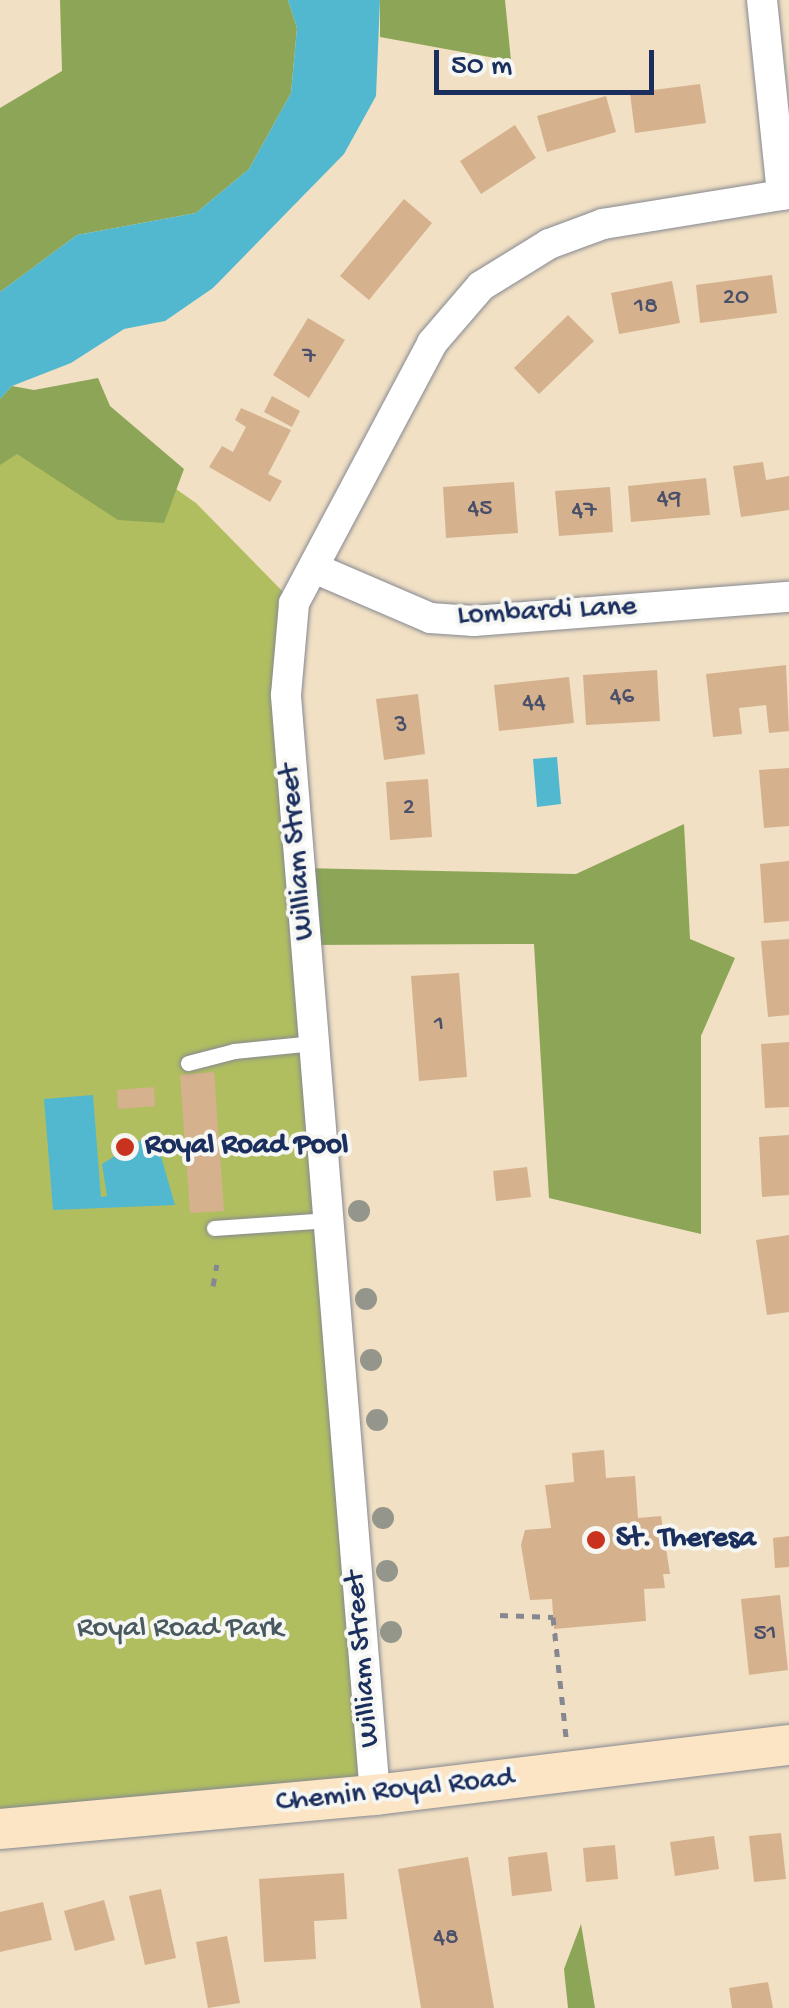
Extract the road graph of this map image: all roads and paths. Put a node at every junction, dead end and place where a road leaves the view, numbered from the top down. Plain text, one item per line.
1 (762, 0) edge
2 (785, 195) edge
3 (314, 568) junction
4 (789, 598) edge
5 (314, 1044) junction
6 (188, 1063) dead end
7 (328, 1220) junction
8 (214, 1228) dead end
9 (218, 1264) dead end
10 (212, 1286) dead end
11 (500, 1615) dead end
12 (566, 1737) dead end
13 (789, 1744) edge
14 (375, 1795) junction
15 (0, 1829) edge

1 - 2 street
2 - 3 street, William Street
3 - 4 street, Lombardi Lane
3 - 5 street, William Street
5 - 6 lane
5 - 7 street, William Street
7 - 8 lane
7 - 14 street, William Street
9 - 10 path
11 - 12 path
13 - 14 main road, Chemin Royal Road
14 - 15 main road, Chemin Royal Road

